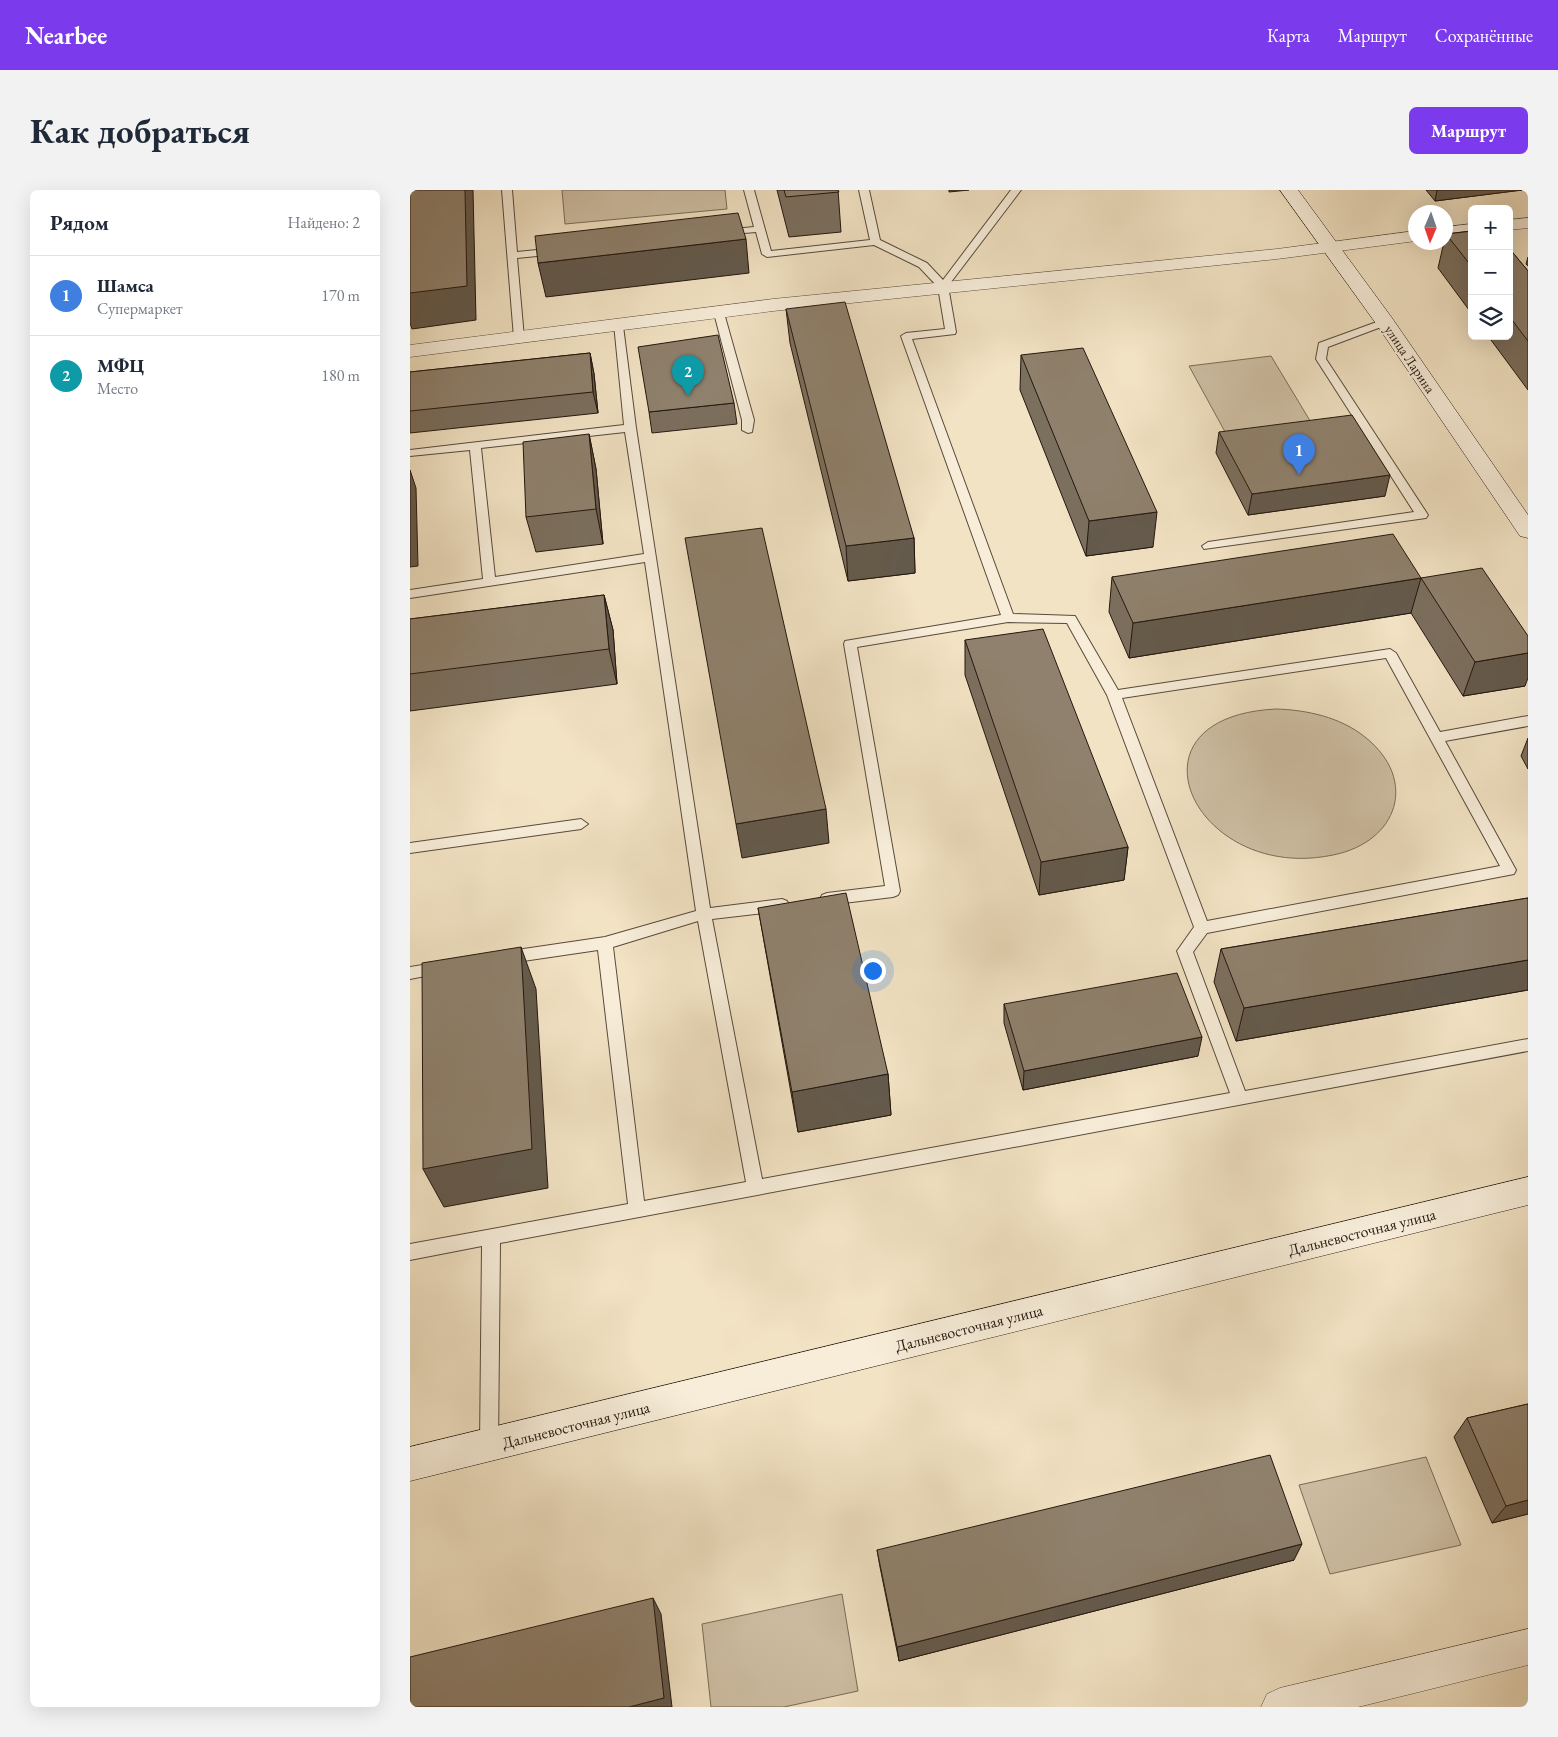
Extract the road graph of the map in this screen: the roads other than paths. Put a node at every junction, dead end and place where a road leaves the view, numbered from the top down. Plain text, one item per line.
1 (506, 190) edge
2 (749, 190) edge
3 (864, 190) edge
4 (1016, 190) edge
5 (1288, 190) edge
6 (1528, 223) edge
7 (1513, 225) edge
8 (760, 229) junction
9 (1468, 229) edge
10 (1453, 231) edge
11 (710, 234) edge
12 (1408, 237) edge
13 (875, 242) junction
14 (1328, 247) junction
15 (572, 250) edge
16 (512, 256) junction
17 (943, 286) junction
18 (719, 313) junction
19 (1385, 322) junction
20 (618, 326) junction
21 (519, 338) junction
22 (410, 351) edge
23 (630, 428) junction
24 (748, 430) dead end
25 (475, 445) junction
26 (410, 453) edge
27 (1528, 531) edge
28 (1208, 546) dead end
29 (650, 557) junction
30 (489, 582) junction
31 (410, 594) edge
32 (1008, 618) junction
33 (1114, 695) junction
34 (1528, 721) edge
35 (1436, 738) junction
36 (580, 824) dead end
37 (410, 848) edge
38 (817, 900) edge
39 (798, 902) edge
40 (704, 914) junction
41 (1202, 928) junction
42 (605, 942) junction
43 (488, 961) edge
44 (459, 965) edge
45 (410, 973) edge
46 (1528, 1045) edge
47 (1240, 1098) junction
48 (755, 1188) junction
49 (1528, 1191) edge
50 (637, 1210) junction
51 (491, 1238) junction
52 (410, 1252) edge
53 (489, 1446) junction
54 (410, 1464) edge
55 (1528, 1647) edge
56 (1280, 1707) edge

1 - 16 lane
2 - 8 lane
3 - 13 lane
4 - 17 lane
5 - 14 main road, улица Ларина
6 - 7 main road
8 - 11 lane
8 - 13 lane
9 - 10 main road
12 - 14 main road
13 - 17 lane
14 - 17 main road
14 - 19 main road, улица Ларина
15 - 16 lane
16 - 21 lane
17 - 18 main road
17 - 32 lane
18 - 20 main road
18 - 24 lane
19 - 27 main road, улица Ларина
19 - 28 lane
20 - 21 main road
20 - 23 lane
21 - 22 main road
23 - 25 lane
23 - 29 lane
25 - 26 lane
25 - 30 lane
29 - 30 lane
29 - 40 lane
30 - 31 lane
32 - 33 lane
32 - 38 lane
33 - 35 lane
33 - 41 lane
34 - 35 lane
35 - 41 lane
36 - 37 lane
39 - 40 lane
40 - 42 lane
40 - 48 lane
41 - 47 lane
42 - 43 lane
42 - 50 lane
44 - 45 lane
46 - 47 lane
47 - 48 lane
48 - 50 lane
49 - 53 main road, Дальневосточная улица
50 - 51 lane
51 - 52 lane
51 - 53 lane
53 - 54 main road, Дальневосточная улица
55 - 56 main road

